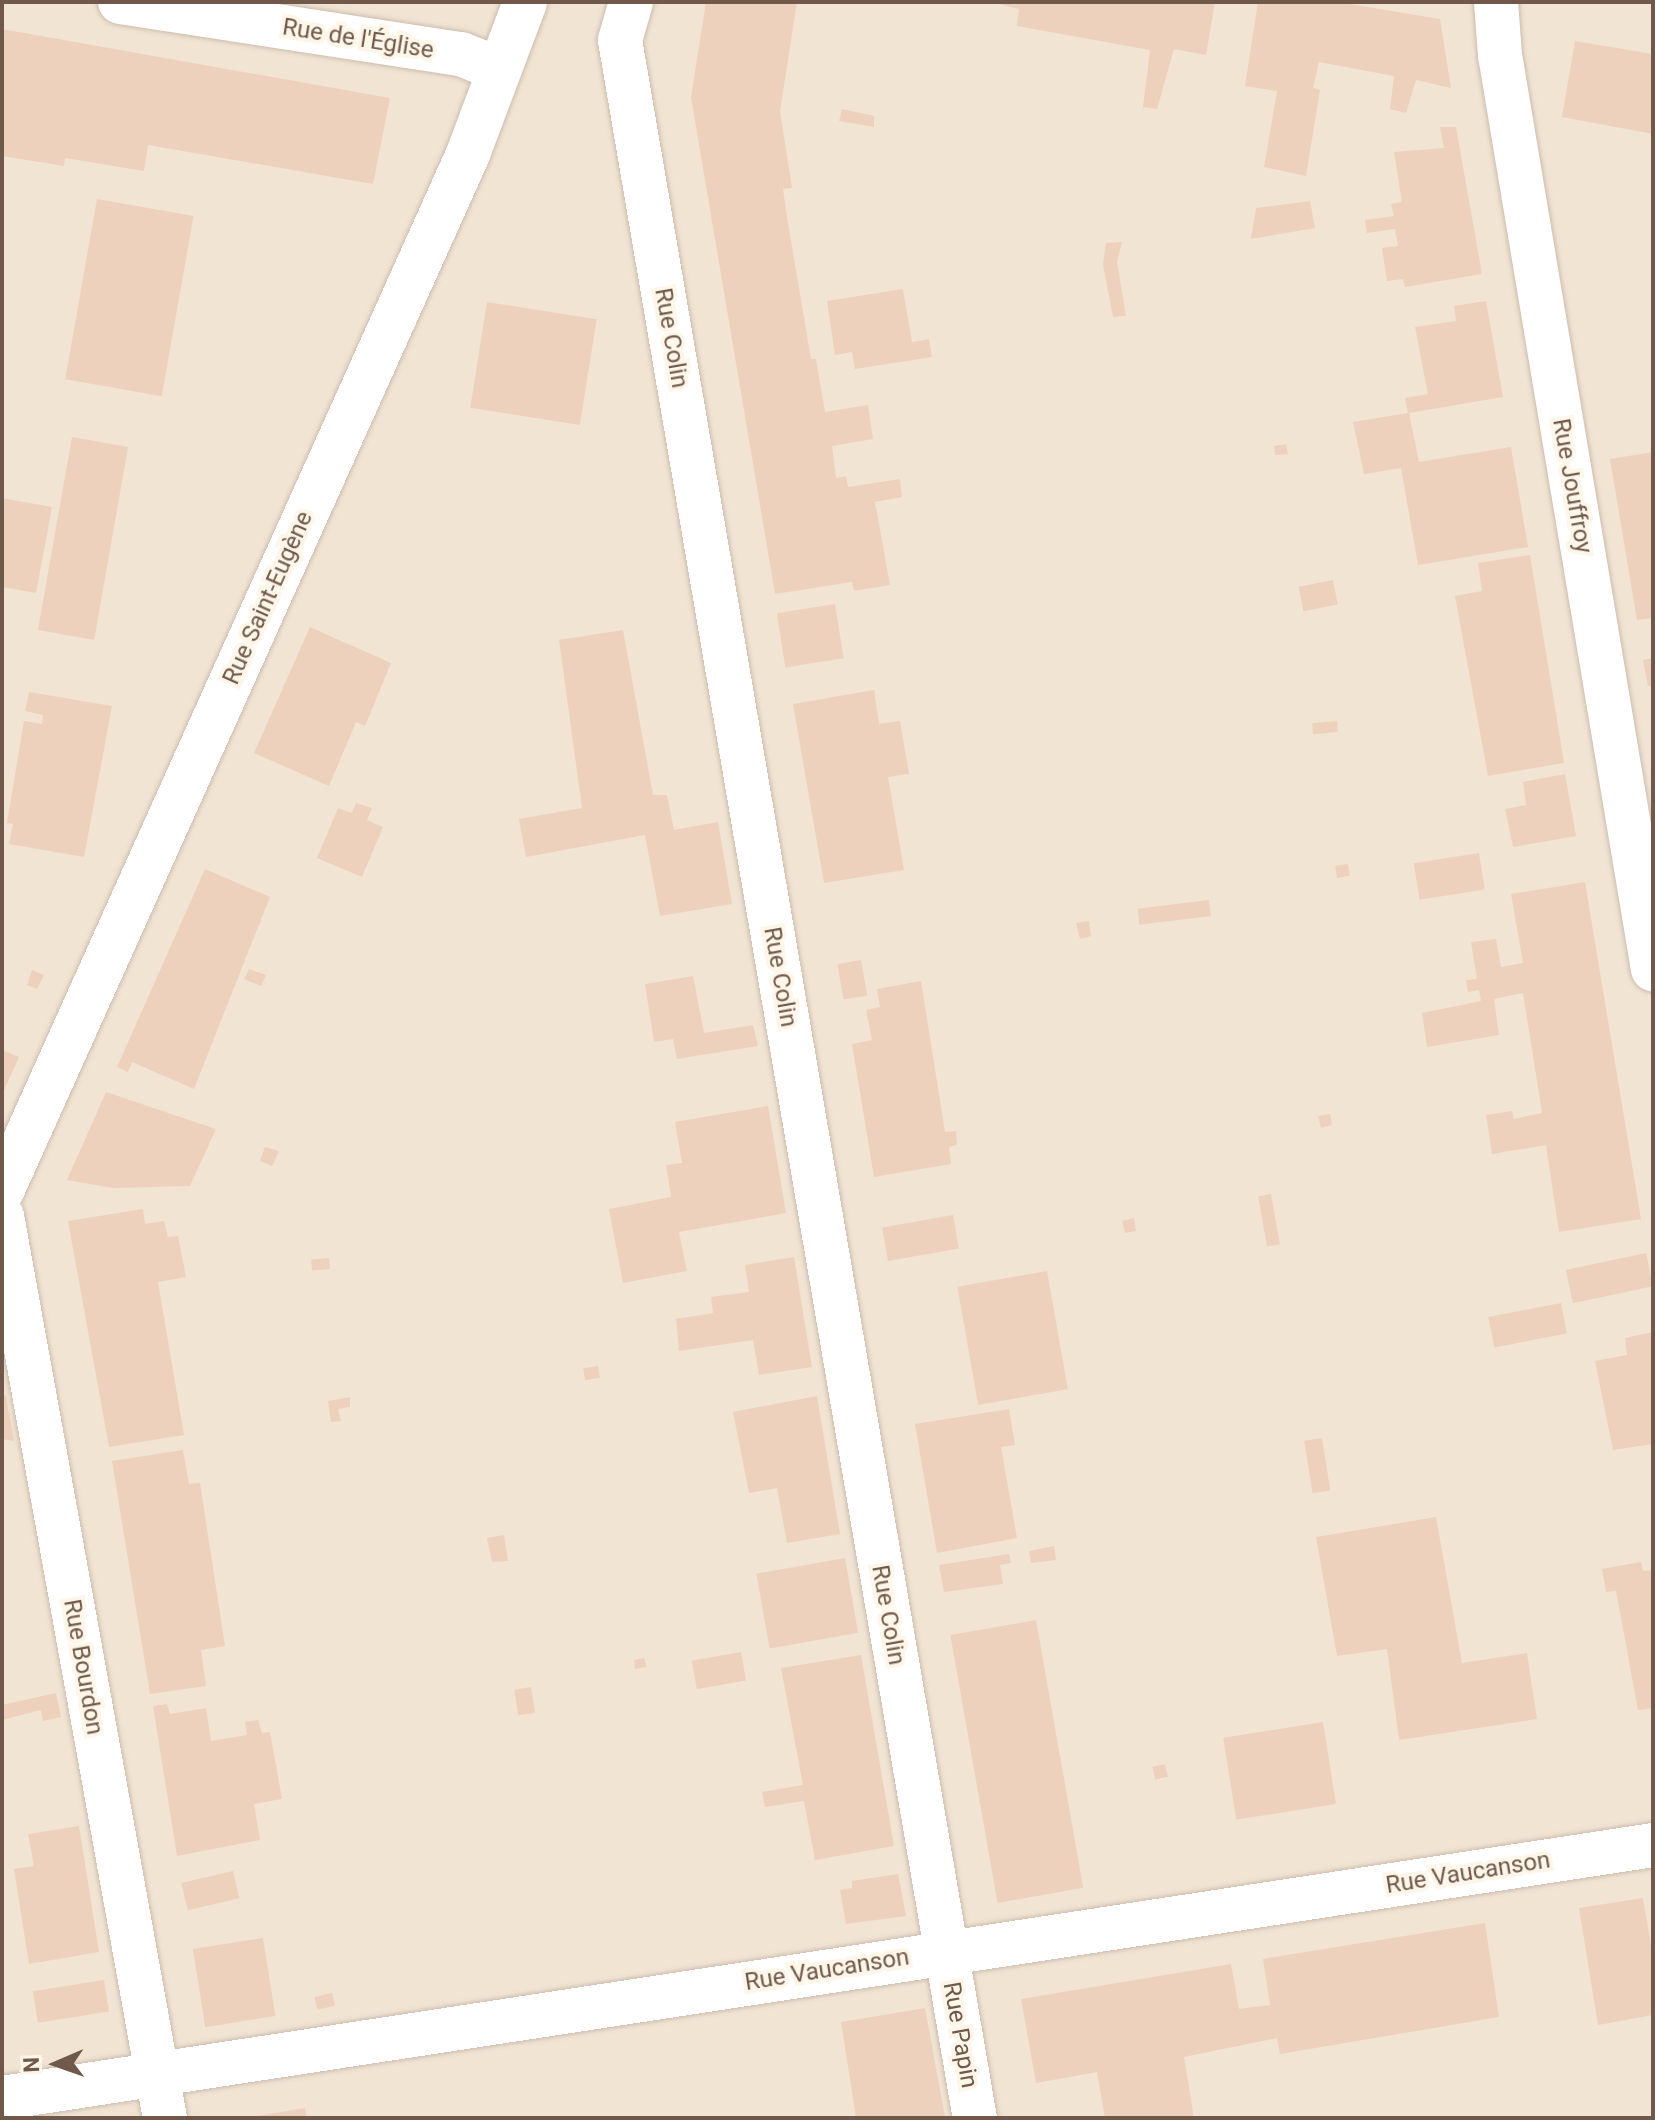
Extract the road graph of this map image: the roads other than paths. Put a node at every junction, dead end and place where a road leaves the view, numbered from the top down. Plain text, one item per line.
1 (120, 2) edge
2 (525, 2) edge
3 (631, 2) edge
4 (1496, 2) edge
5 (498, 69) junction
6 (1653, 969) edge
7 (2, 1191) edge
8 (2, 1216) edge
9 (1653, 1845) edge
10 (946, 1952) junction
11 (156, 2072) junction
12 (2, 2098) edge
13 (165, 2118) edge
14 (975, 2118) edge

1 - 5 street, Rue de l'Église
2 - 5 street, Rue Saint-Eugène
3 - 10 street, Rue Colin
4 - 6 street, Rue Jouffroy
5 - 7 street, Rue Saint-Eugène
8 - 11 street, Rue Bourdon
9 - 10 street, Rue Vaucanson
10 - 11 street, Rue Vaucanson
10 - 14 street, Rue Papin
11 - 12 street, Rue Vaucanson
11 - 13 street, Rue Bourdon

